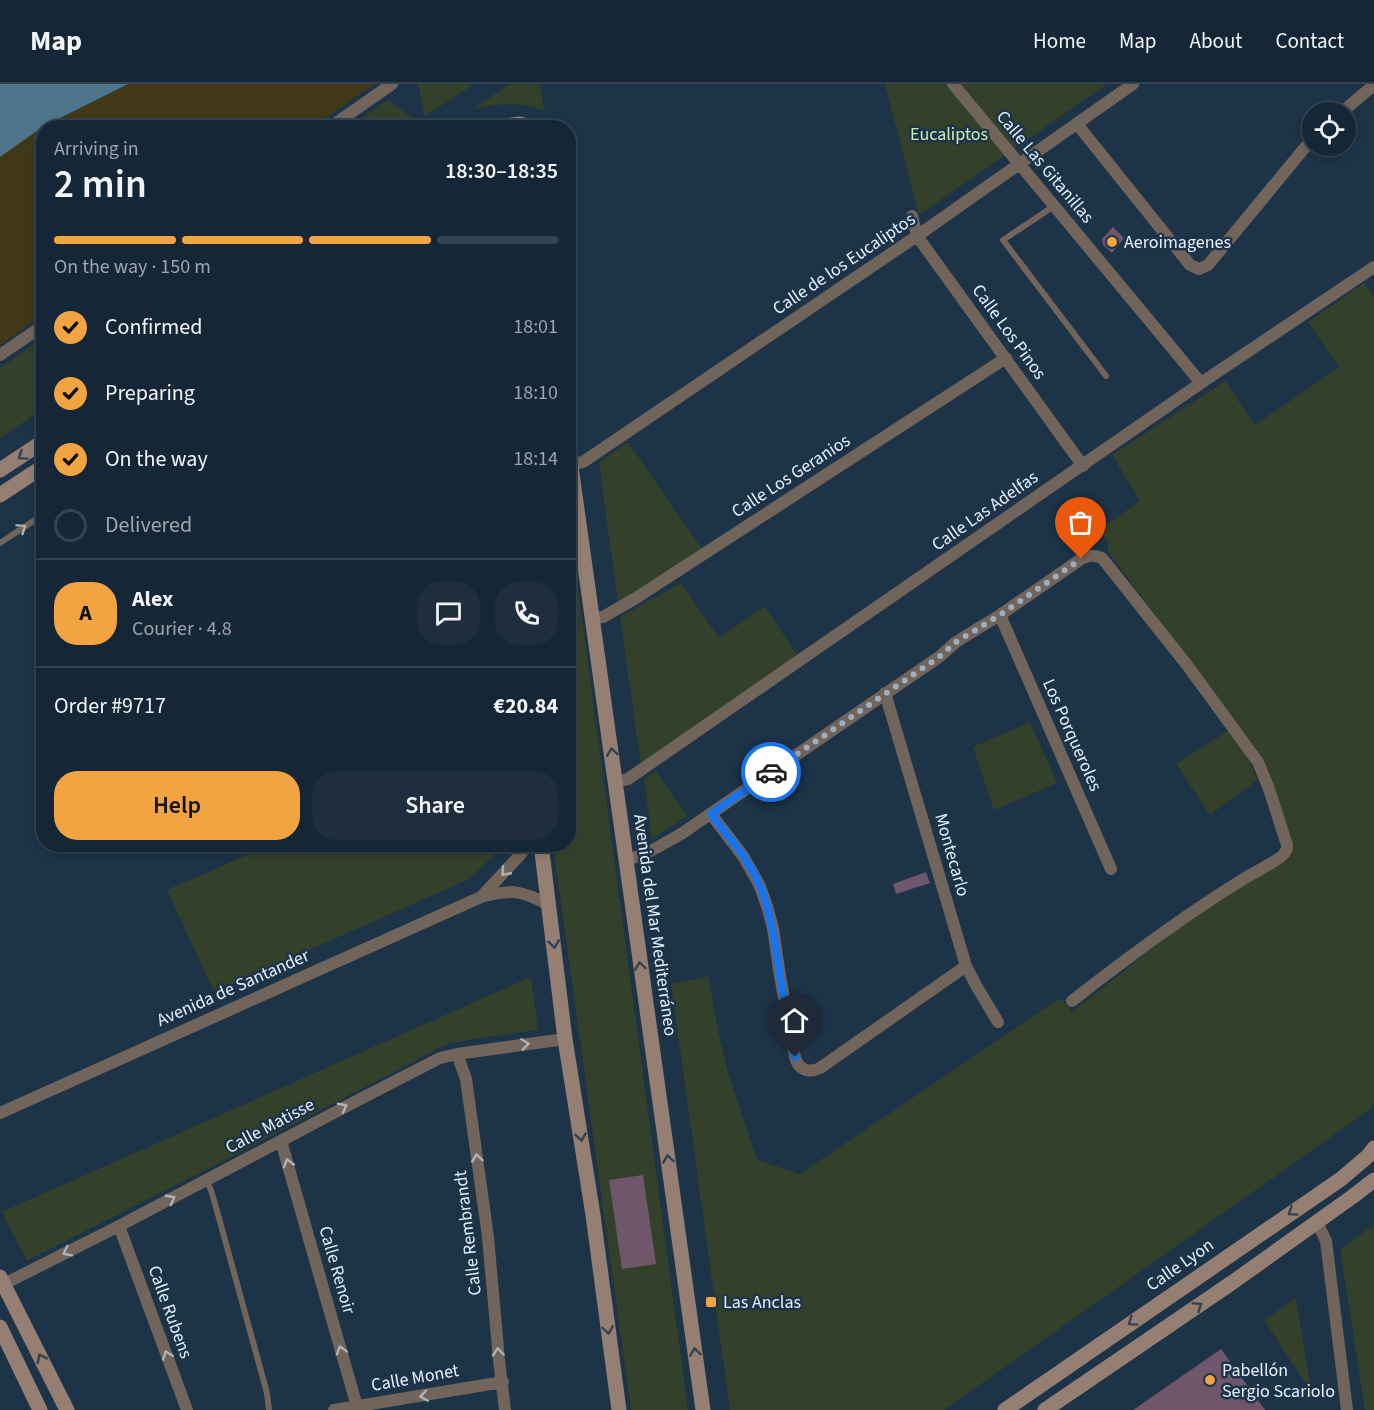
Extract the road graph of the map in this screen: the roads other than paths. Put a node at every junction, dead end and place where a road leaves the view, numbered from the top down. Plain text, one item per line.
1 (392, 84) edge
2 (953, 84) edge
3 (1132, 84) edge
4 (1374, 85) edge
5 (1354, 102) edge
6 (340, 120) edge
7 (1077, 124) junction
8 (1302, 152) edge
9 (1019, 165) junction
10 (1054, 206) junction
11 (912, 216) dead end
12 (917, 236) junction
13 (1374, 267) edge
14 (36, 330) edge
15 (0, 355) edge
16 (1006, 357) junction
17 (1106, 376) dead end
18 (1201, 383) junction
19 (36, 446) edge
20 (576, 463) edge
21 (1083, 466) junction
22 (0, 470) edge
23 (36, 471) edge
24 (0, 495) edge
25 (576, 501) edge
26 (36, 519) edge
27 (0, 543) edge
28 (1000, 615) junction
29 (592, 618) junction
30 (885, 693) junction
31 (616, 782) junction
32 (711, 814) junction
33 (522, 852) edge
34 (543, 852) edge
35 (626, 860) junction
36 (1111, 869) dead end
37 (481, 897) junction
38 (549, 905) junction
39 (966, 966) junction
40 (1072, 1001) dead end
41 (998, 1022) dead end
42 (566, 1039) junction
43 (457, 1054) junction
44 (0, 1113) edge
45 (281, 1141) junction
46 (1374, 1148) edge
47 (206, 1180) junction
48 (1374, 1180) edge
49 (1317, 1222) junction
50 (119, 1226) junction
51 (2, 1281) edge
52 (0, 1327) edge
53 (502, 1382) junction
54 (36, 1408) edge
55 (357, 1408) edge
56 (67, 1410) edge
57 (187, 1410) edge
58 (269, 1410) edge
59 (334, 1410) edge
60 (505, 1410) edge
61 (620, 1410) edge
62 (703, 1410) edge
63 (1005, 1410) edge
64 (1046, 1410) edge
65 (1347, 1410) edge

1 - 6 street
2 - 9 street, Calle Las Gitanillas
3 - 7 street, Calle de los Eucaliptos
4 - 5 street
7 - 8 street
7 - 9 street, Calle de los Eucaliptos
9 - 10 street, Calle Las Gitanillas
9 - 12 street, Calle de los Eucaliptos
10 - 17 lane
10 - 18 street, Calle Las Gitanillas
11 - 12 street, Calle Los Pinos
12 - 16 street, Calle Los Pinos
12 - 20 street, Calle de los Eucaliptos
13 - 18 street, Calle Las Adelfas
14 - 15 street
16 - 21 street, Calle Los Pinos
16 - 29 street, Calle Los Geranios
18 - 21 street, Calle Las Adelfas
19 -> 22 street
21 - 31 street, Calle Las Adelfas
23 - 24 street
25 - 29 street, Avenida del Mar Mediterráneo
27 -> 26 lane
28 - 30 street
28 - 36 street, Los Porqueroles
28 - 40 street
31 -> 29 street, Avenida del Mar Mediterráneo
30 - 32 street
30 - 39 street, Montecarlo
31 - 35 street, Avenida del Mar Mediterráneo
32 - 35 street
32 - 39 street
33 -> 37 street, Avenida de Santander
34 - 38 street
62 -> 35 street, Avenida del Mar Mediterráneo
37 - 38 street, Avenida de Santander
37 - 44 street, Avenida de Santander
38 -> 42 street
39 - 41 street, Montecarlo
43 -> 42 street, Calle Matisse
42 -> 61 street
45 -> 43 street, Calle Matisse
53 -> 43 street, Calle Rembrandt
45 - 47 street, Calle Matisse
55 -> 45 street, Calle Renoir
46 -> 63 street, Calle Lyon
50 -> 47 street, Calle Matisse
47 - 58 lane
48 - 49 street
64 -> 49 street
49 - 65 street
50 -> 51 street, Calle Matisse
57 -> 50 street, Calle Rubens
56 -> 51 street
52 - 54 street
53 -> 55 street, Calle Monet
53 - 60 street, Calle Rembrandt
55 - 59 street, Calle Monet

